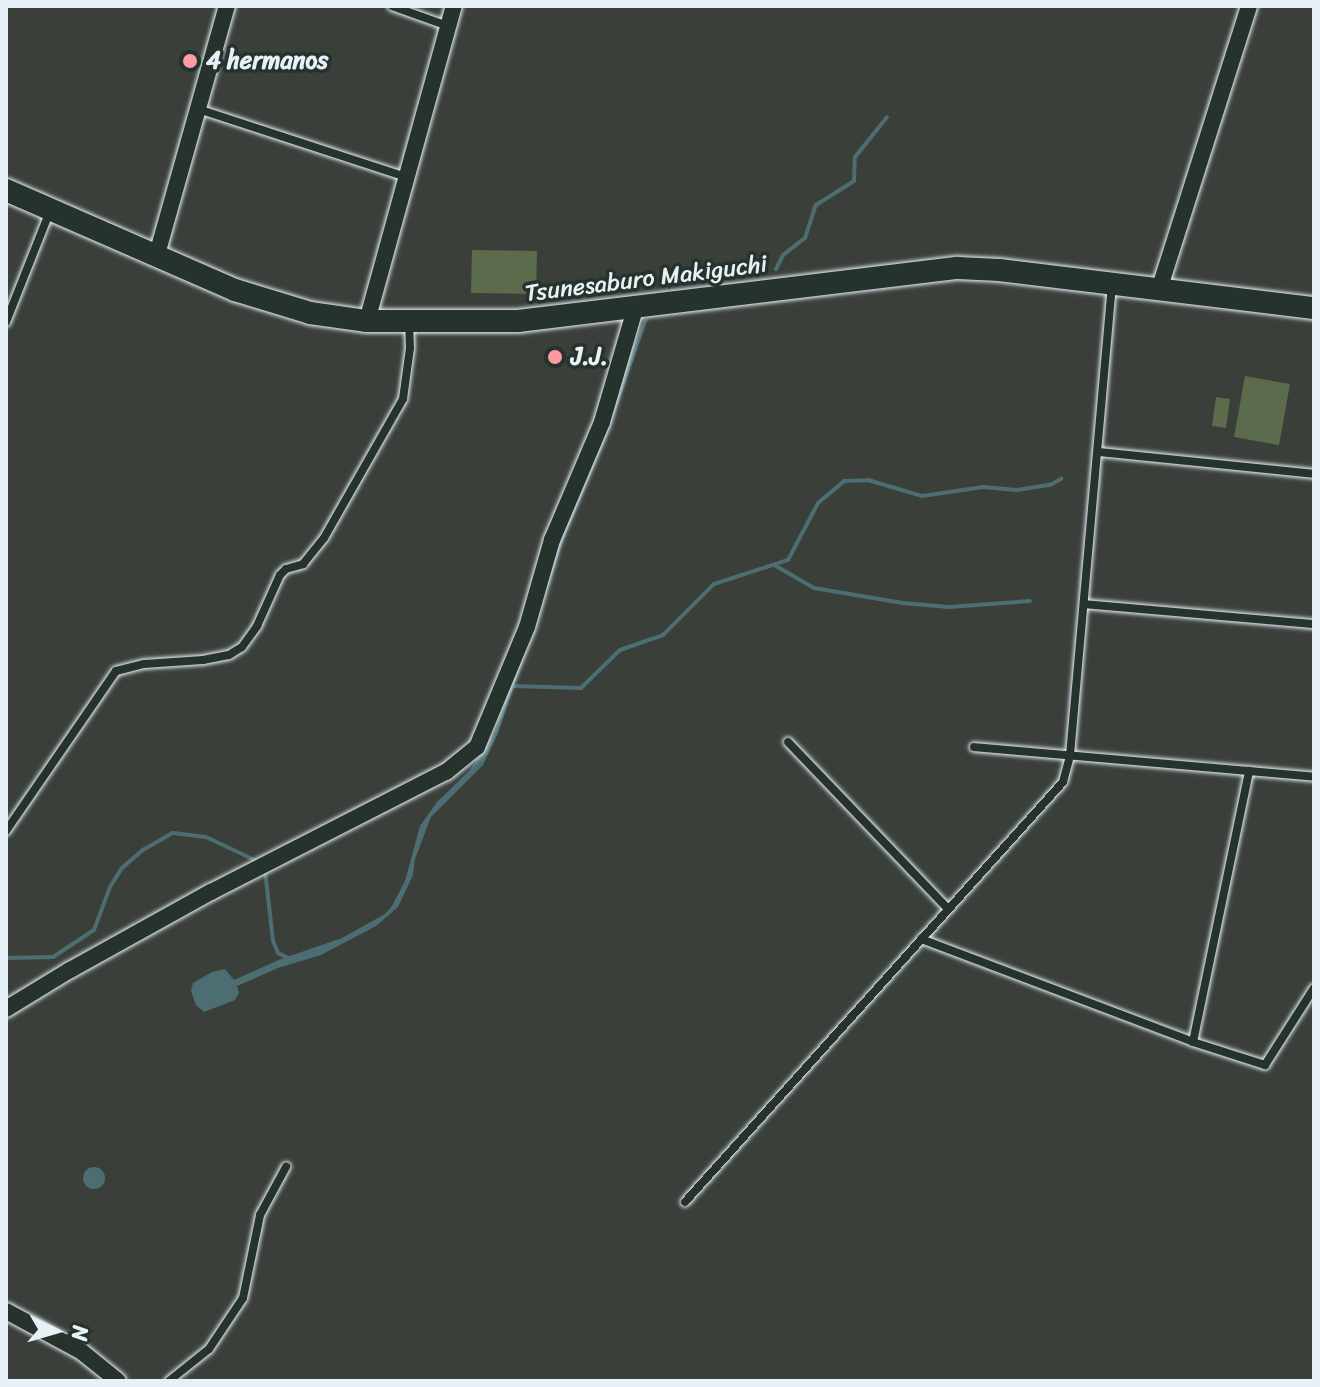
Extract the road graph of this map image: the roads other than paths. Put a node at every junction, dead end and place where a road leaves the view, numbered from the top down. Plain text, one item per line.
1 (227, 6) edge
2 (392, 6) edge
3 (454, 6) edge
4 (1249, 6) edge
5 (448, 26) junction
6 (198, 109) junction
7 (407, 178) junction
8 (6, 190) edge
9 (50, 210) junction
10 (156, 258) junction
11 (1112, 284) junction
12 (1159, 290) junction
13 (636, 306) junction
14 (1314, 308) edge
15 (367, 321) junction
16 (6, 322) edge
17 (409, 323) junction
18 (1098, 452) junction
19 (1314, 474) edge
20 (1084, 604) junction
21 (1314, 624) edge
22 (788, 742) dead end
23 (974, 747) dead end
24 (1070, 755) junction
25 (1249, 771) junction
26 (1314, 777) edge
27 (6, 831) edge
28 (948, 909) junction
29 (921, 939) junction
30 (1314, 988) edge
31 (6, 1009) edge
32 (1193, 1042) junction
33 (286, 1167) dead end
34 (685, 1202) dead end
35 (6, 1311) edge
36 (118, 1381) edge
37 (169, 1381) edge

1 - 6 street
2 - 5 lane
3 - 5 street
4 - 12 street
5 - 7 street
6 - 7 lane
6 - 10 street
7 - 15 street
8 - 9 street, Tsunesaburo Makiguchi
9 - 10 street, Tsunesaburo Makiguchi
9 - 16 lane
10 - 15 street, Tsunesaburo Makiguchi
11 - 12 street, Tsunesaburo Makiguchi
11 - 13 street, Tsunesaburo Makiguchi
11 - 18 lane
12 - 14 street, Tsunesaburo Makiguchi
13 - 17 street, Tsunesaburo Makiguchi
13 - 31 street
15 - 17 street, Tsunesaburo Makiguchi
17 - 27 lane
18 - 19 lane
18 - 20 lane
20 - 21 lane
20 - 24 lane
22 - 28 lane
23 - 24 lane
24 - 25 lane
24 - 28 lane
25 - 26 lane
25 - 32 lane
28 - 29 lane
29 - 32 lane
29 - 34 lane
30 - 32 lane
33 - 37 lane
35 - 36 street

